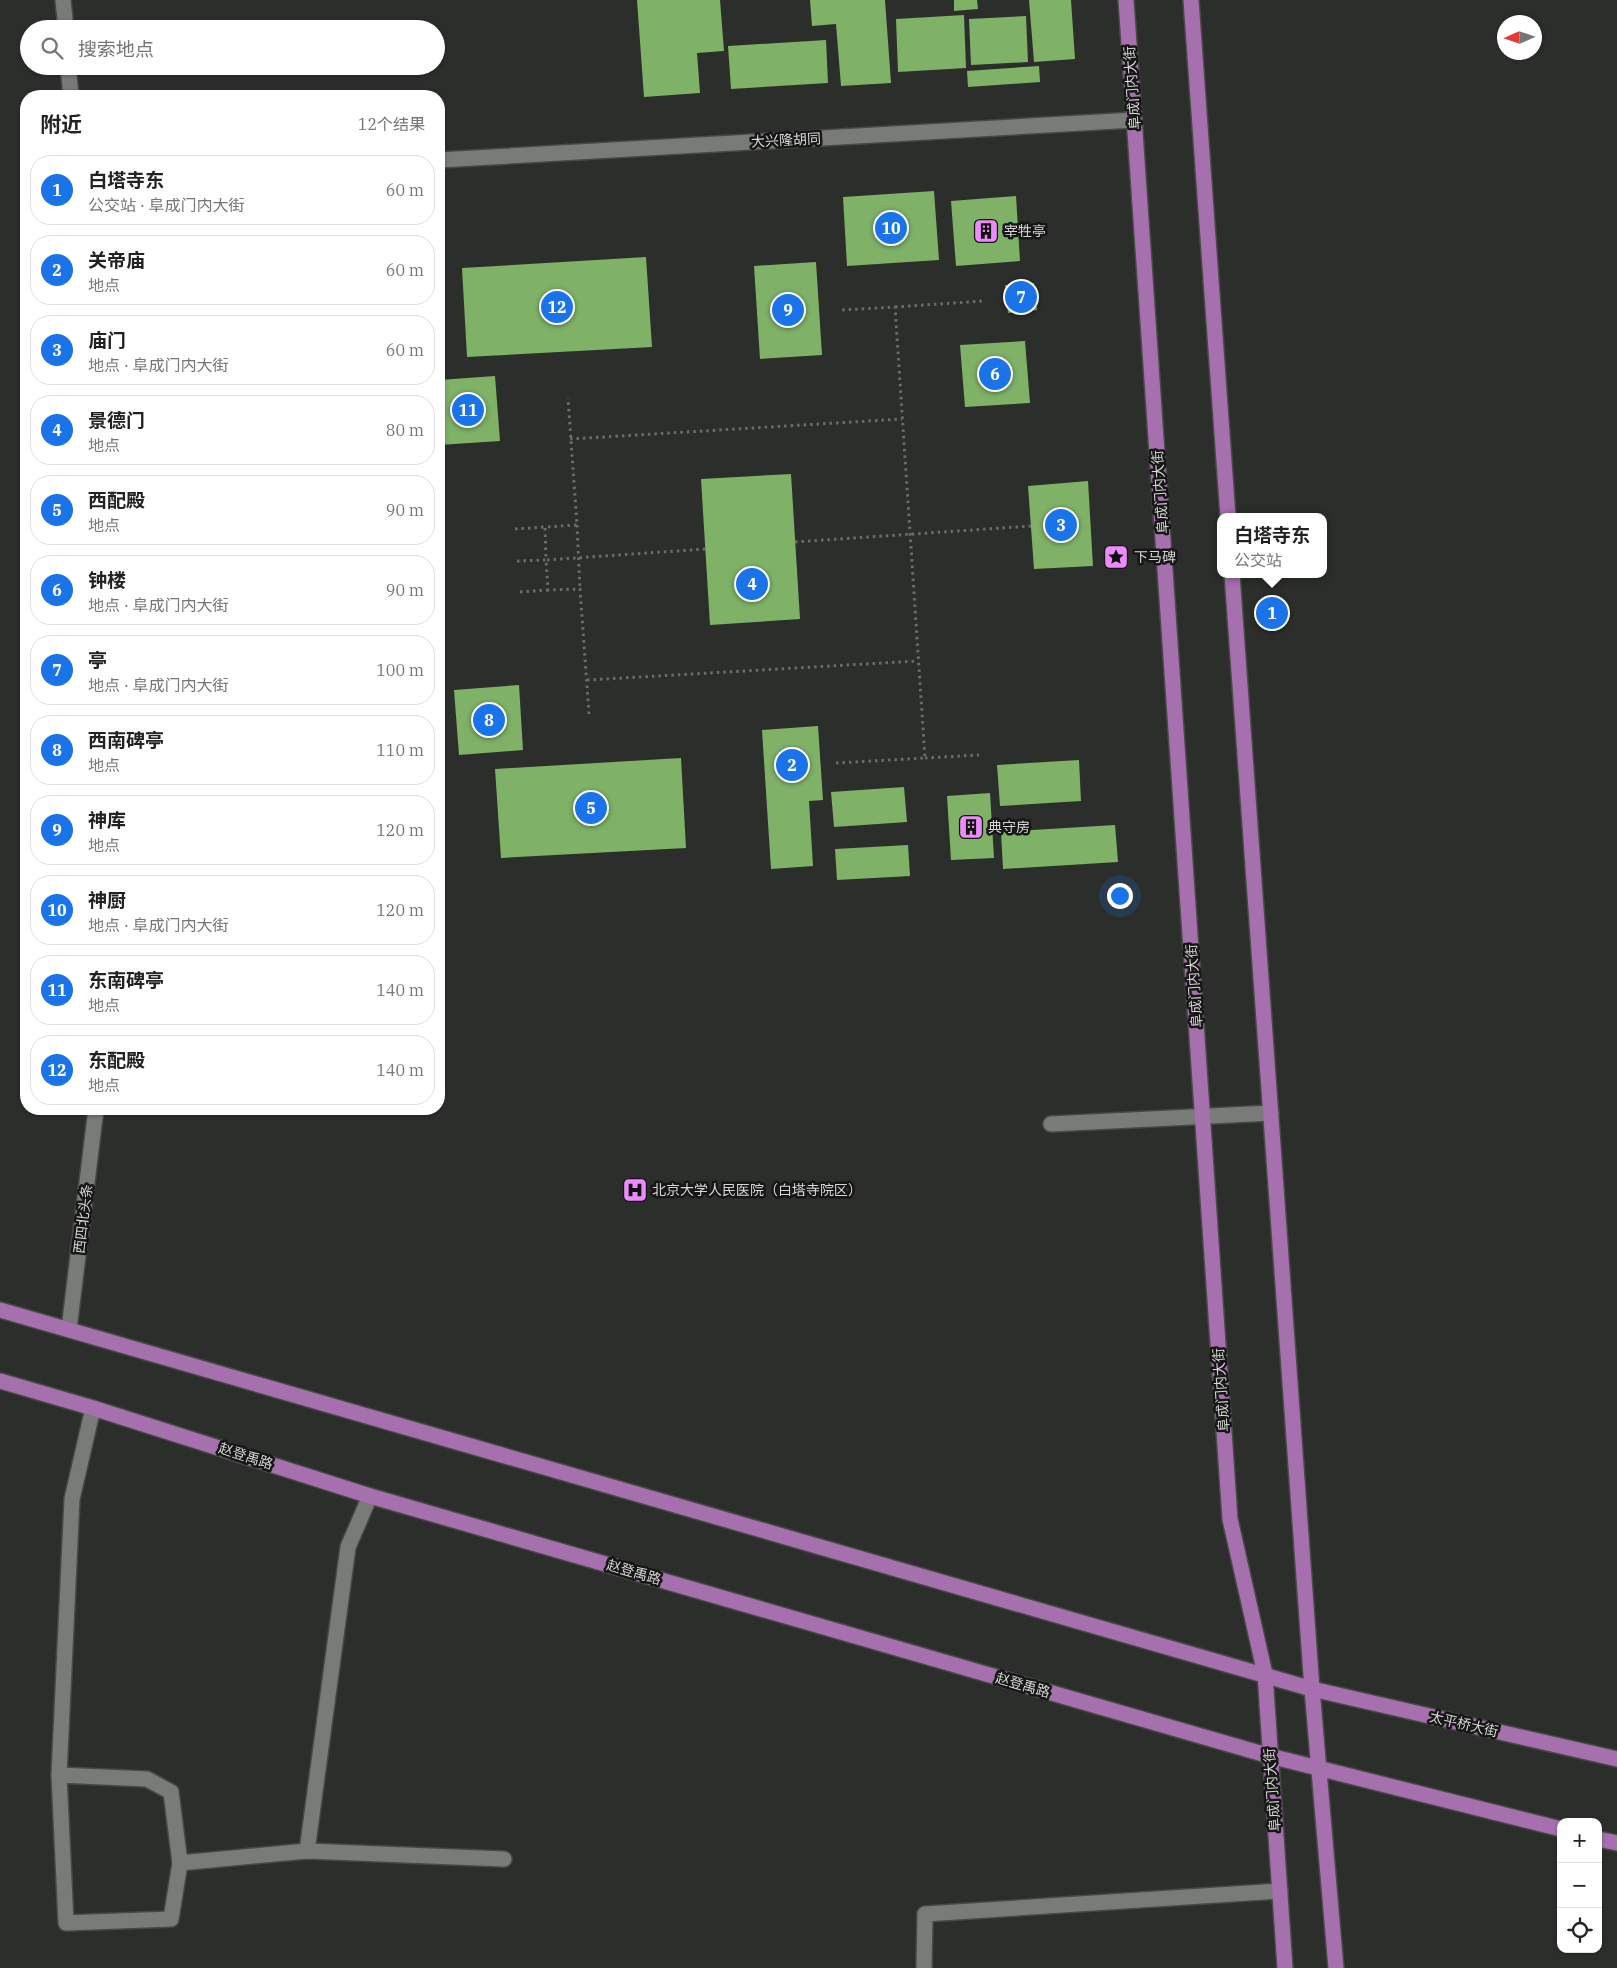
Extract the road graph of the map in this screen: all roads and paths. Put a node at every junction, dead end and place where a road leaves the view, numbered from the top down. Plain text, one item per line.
1 (63, 0) edge
2 (1126, 0) edge
3 (1191, 0) edge
4 (65, 20) edge
5 (69, 75) edge
6 (70, 90) edge
7 (1134, 120) junction
8 (445, 160) edge
9 (983, 301) dead end
10 (895, 307) junction
11 (842, 310) dead end
12 (568, 398) dead end
13 (902, 419) junction
14 (570, 439) junction
15 (1228, 513) edge
16 (577, 525) junction
17 (1031, 526) dead end
18 (545, 527) junction
19 (515, 529) dead end
20 (910, 535) junction
21 (795, 542) dead end
22 (705, 549) dead end
23 (578, 558) junction
24 (546, 560) junction
25 (517, 561) dead end
26 (1232, 578) edge
27 (580, 589) junction
28 (548, 590) junction
29 (520, 592) dead end
30 (918, 661) junction
31 (587, 680) junction
32 (589, 714) dead end
33 (979, 755) dead end
34 (925, 758) junction
35 (836, 763) dead end
36 (1271, 1113) junction
37 (95, 1115) edge
38 (1203, 1117) junction
39 (1051, 1124) dead end
40 (0, 1310) edge
41 (69, 1329) junction
42 (0, 1381) edge
43 (93, 1408) junction
44 (370, 1496) junction
45 (1265, 1674) junction
46 (1312, 1689) junction
47 (1270, 1756) junction
48 (1617, 1759) edge
49 (1319, 1769) junction
50 (59, 1775) junction
51 (1557, 1828) edge
52 (1602, 1839) edge
53 (1617, 1843) edge
54 (307, 1851) junction
55 (504, 1859) dead end
56 (180, 1864) junction
57 (1280, 1890) junction
58 (924, 1968) edge
59 (1285, 1968) edge
60 (1336, 1968) edge

1 - 4 lane
2 - 7 main road, 阜成门内大街
3 - 15 main road
5 - 6 lane
7 - 8 lane, 大兴隆胡同
7 - 38 main road, 阜成门内大街
9 - 10 path
10 - 11 path
10 - 13 path
12 - 14 path
13 - 14 path
13 - 20 path
14 - 16 path
16 - 18 path
16 - 23 path
17 - 20 path
18 - 19 path
18 - 24 path
20 - 21 path
20 - 30 path
22 - 23 path
23 - 24 path
23 - 27 path
24 - 25 path
24 - 28 path
26 - 36 main road
27 - 28 path
27 - 31 path
28 - 29 path
30 - 31 path
30 - 34 path
31 - 32 path
33 - 34 path
34 - 35 path
36 - 38 lane
36 - 46 main road
37 - 41 lane, 西四北头条
38 - 39 lane
38 - 45 main road, 阜成门内大街
40 - 41 main road
41 - 45 main road
42 - 43 main road, 赵登禹路
43 - 44 main road, 赵登禹路
43 - 50 lane
44 - 47 main road, 赵登禹路
44 - 54 lane
45 - 46 main road, 太平桥大街
45 - 47 main road, 阜成门内大街
46 - 48 main road, 太平桥大街
46 - 49 main road
47 - 49 main road, 赵登禹路
47 - 57 main road, 阜成门内大街
49 - 51 main road
49 - 60 main road
50 - 56 lane
50 - 56 lane
52 - 53 main road
54 - 55 lane
54 - 56 lane
57 - 58 lane
57 - 59 main road, 阜成门内大街

